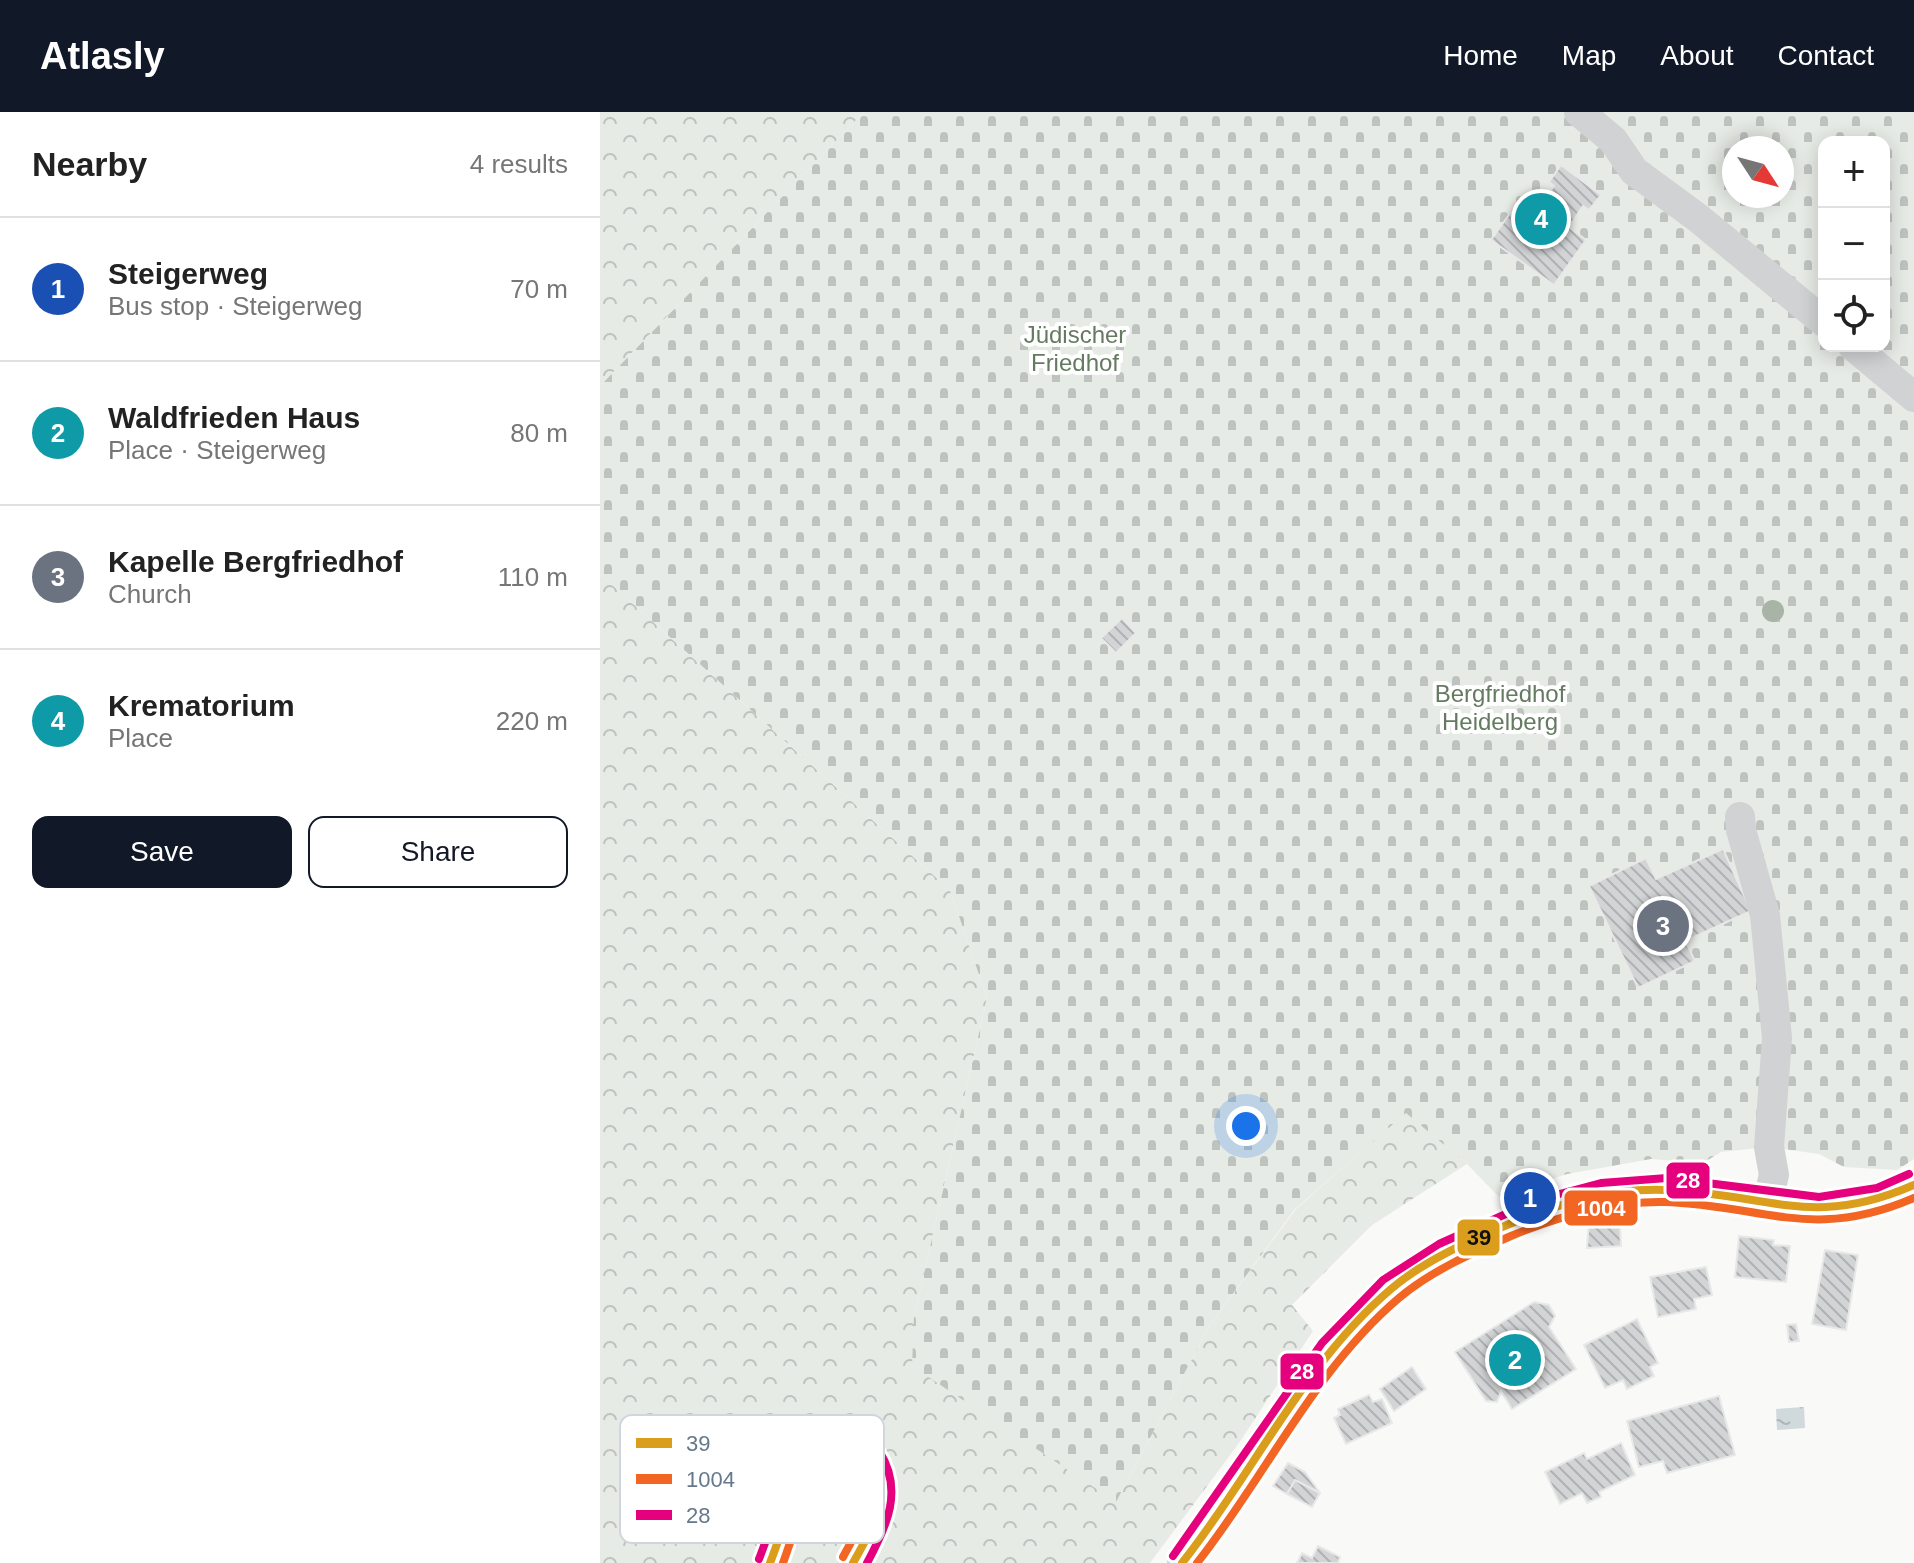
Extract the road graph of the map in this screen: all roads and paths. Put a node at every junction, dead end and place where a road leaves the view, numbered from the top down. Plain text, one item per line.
1 (1579, 112) edge
2 (1818, 317) edge
3 (1860, 352) edge
4 (1914, 397) edge
5 (1740, 817) dead end
6 (1914, 1185) edge
7 (1767, 1204) junction
8 (779, 1543) edge
9 (863, 1543) edge
10 (770, 1563) edge
11 (853, 1563) edge
12 (1182, 1563) edge

1 - 2 street
3 - 4 street
5 - 7 street
6 - 7 street
7 - 12 street
8 - 10 street
9 - 11 street

